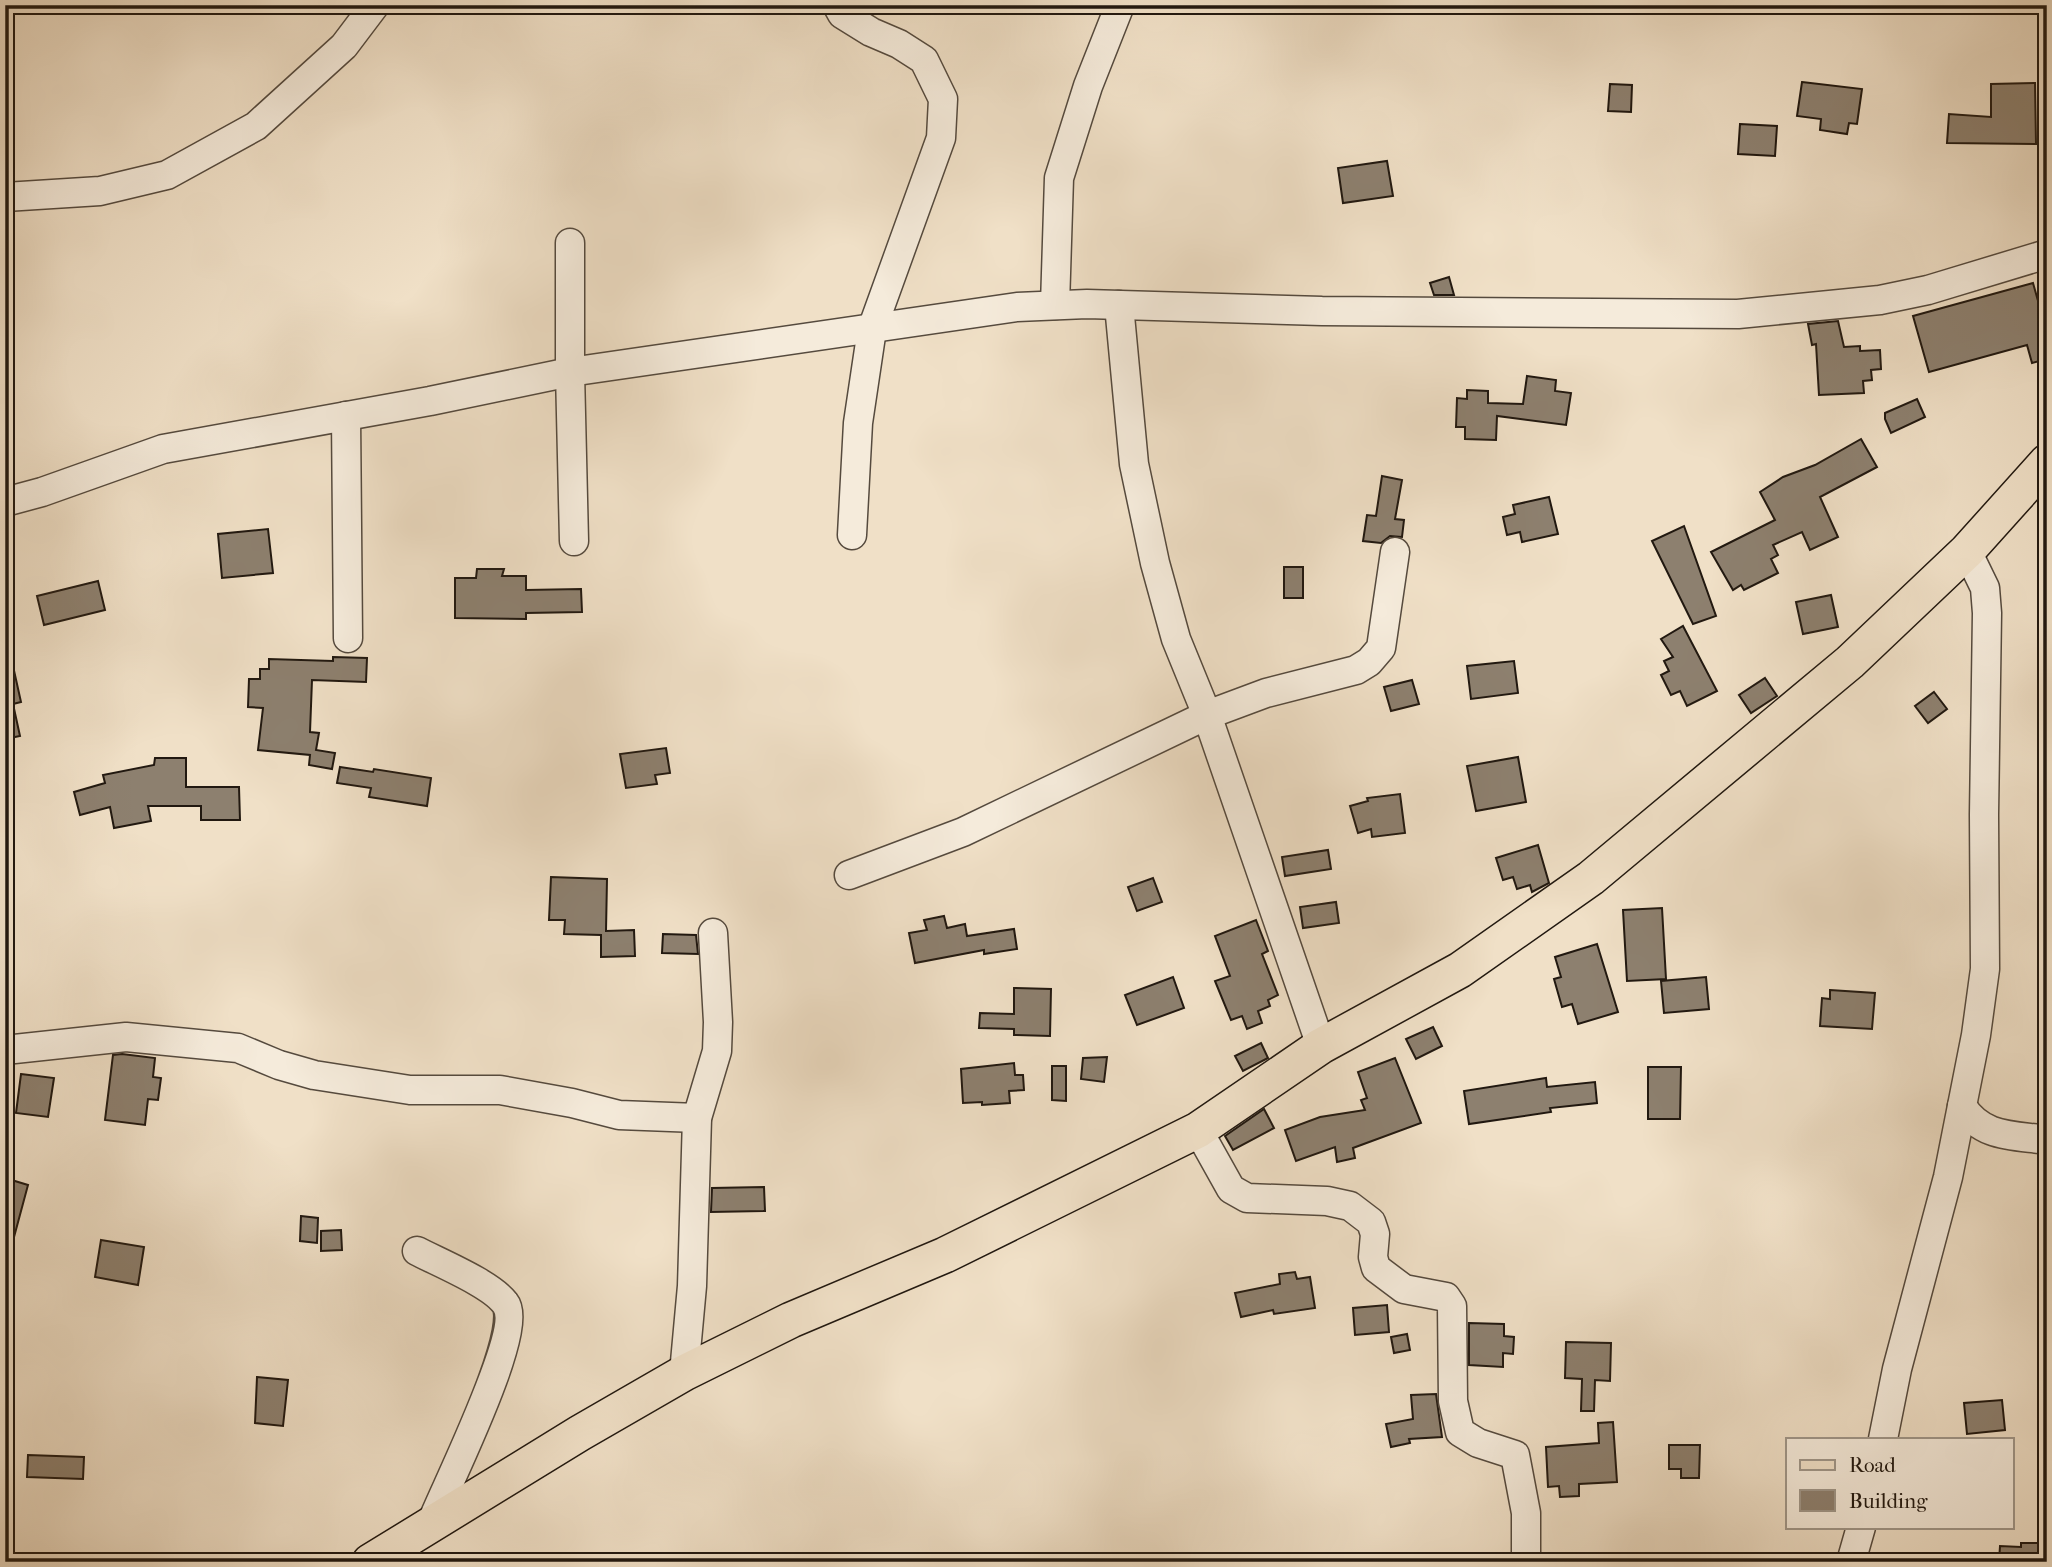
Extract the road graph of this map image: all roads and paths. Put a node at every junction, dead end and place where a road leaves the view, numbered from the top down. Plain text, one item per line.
1 (375, 5) edge
2 (837, 5) edge
3 (1120, 5) edge
4 (5, 197) edge
5 (570, 243) dead end
6 (2047, 254) edge
7 (1055, 305) junction
8 (1119, 305) junction
9 (872, 329) junction
10 (570, 372) junction
11 (346, 416) junction
12 (2047, 461) edge
13 (5, 502) edge
14 (852, 535) dead end
15 (575, 541) dead end
16 (1968, 551) junction
17 (1395, 552) dead end
18 (348, 638) dead end
19 (1207, 715) junction
20 (849, 875) dead end
21 (713, 933) dead end
22 (1321, 1046) junction
23 (5, 1050) edge
24 (1962, 1106) junction
25 (697, 1118) junction
26 (1198, 1130) junction
27 (2047, 1140) edge
28 (417, 1251) dead end
29 (684, 1373) junction
30 (1883, 1438) edge
31 (431, 1524) junction
32 (1860, 1528) edge
33 (370, 1562) edge
34 (1526, 1562) edge
35 (1851, 1562) edge

1 - 4 street
2 - 9 street
3 - 7 street
5 - 10 street
6 - 8 street
7 - 8 street
7 - 9 street
8 - 19 street
9 - 10 street
9 - 14 street
10 - 11 street
10 - 15 street
11 - 13 street
11 - 18 street
12 - 16 main road
16 - 22 main road
16 - 24 street
17 - 19 street
19 - 20 street
19 - 22 street
21 - 25 street
22 - 26 main road
23 - 25 street
24 - 27 street
24 - 30 street
25 - 29 street
26 - 29 main road
26 - 34 street
28 - 31 street
29 - 31 main road
31 - 33 main road
32 - 35 street

